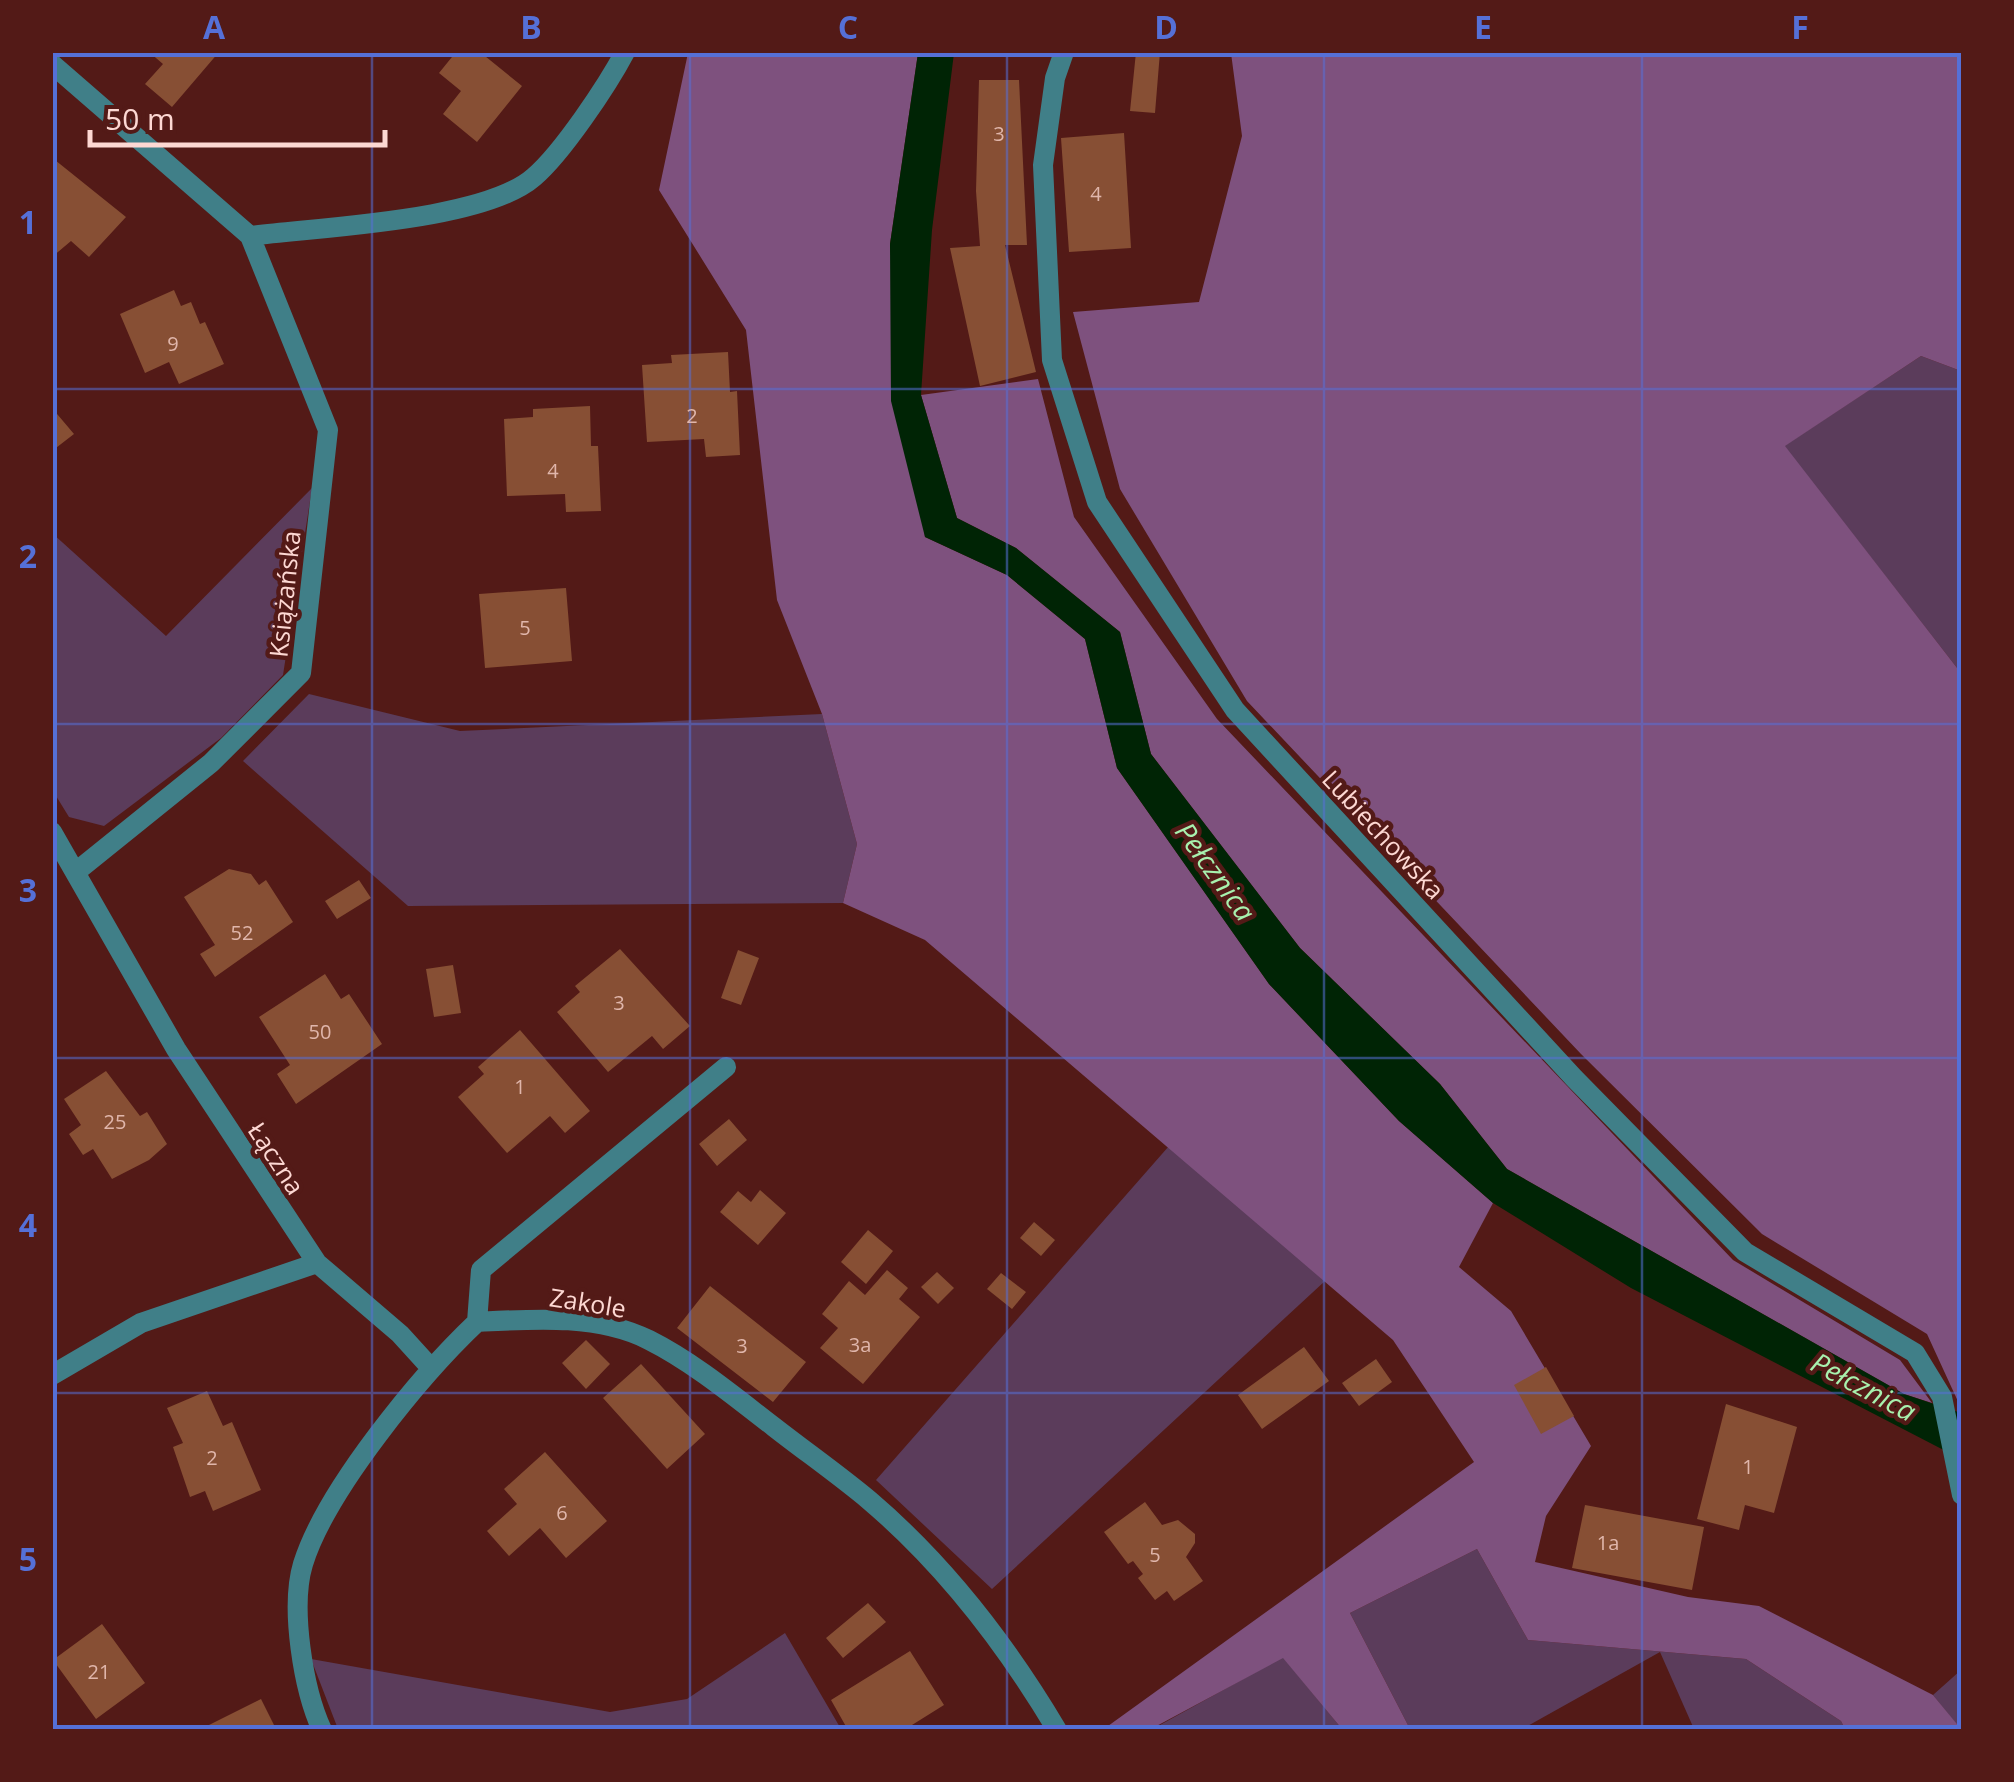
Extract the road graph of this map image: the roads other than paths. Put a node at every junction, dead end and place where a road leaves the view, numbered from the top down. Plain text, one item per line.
1 (624, 52) edge
2 (1064, 52) edge
3 (52, 64) edge
4 (250, 236) junction
5 (52, 832) edge
6 (77, 871) junction
7 (726, 1067) dead end
8 (316, 1263) junction
9 (477, 1322) junction
10 (430, 1367) junction
11 (52, 1375) edge
12 (1961, 1494) edge
13 (322, 1730) edge
14 (1057, 1730) edge

1 - 4 street
2 - 12 street, Lubiechowska
3 - 4 street, Książańska
4 - 6 street, Książańska
5 - 6 street, Łączna
6 - 8 street, Łączna
7 - 9 street
8 - 10 street, Łączna
8 - 11 street
9 - 10 street
9 - 14 street, Zakole
10 - 13 street

